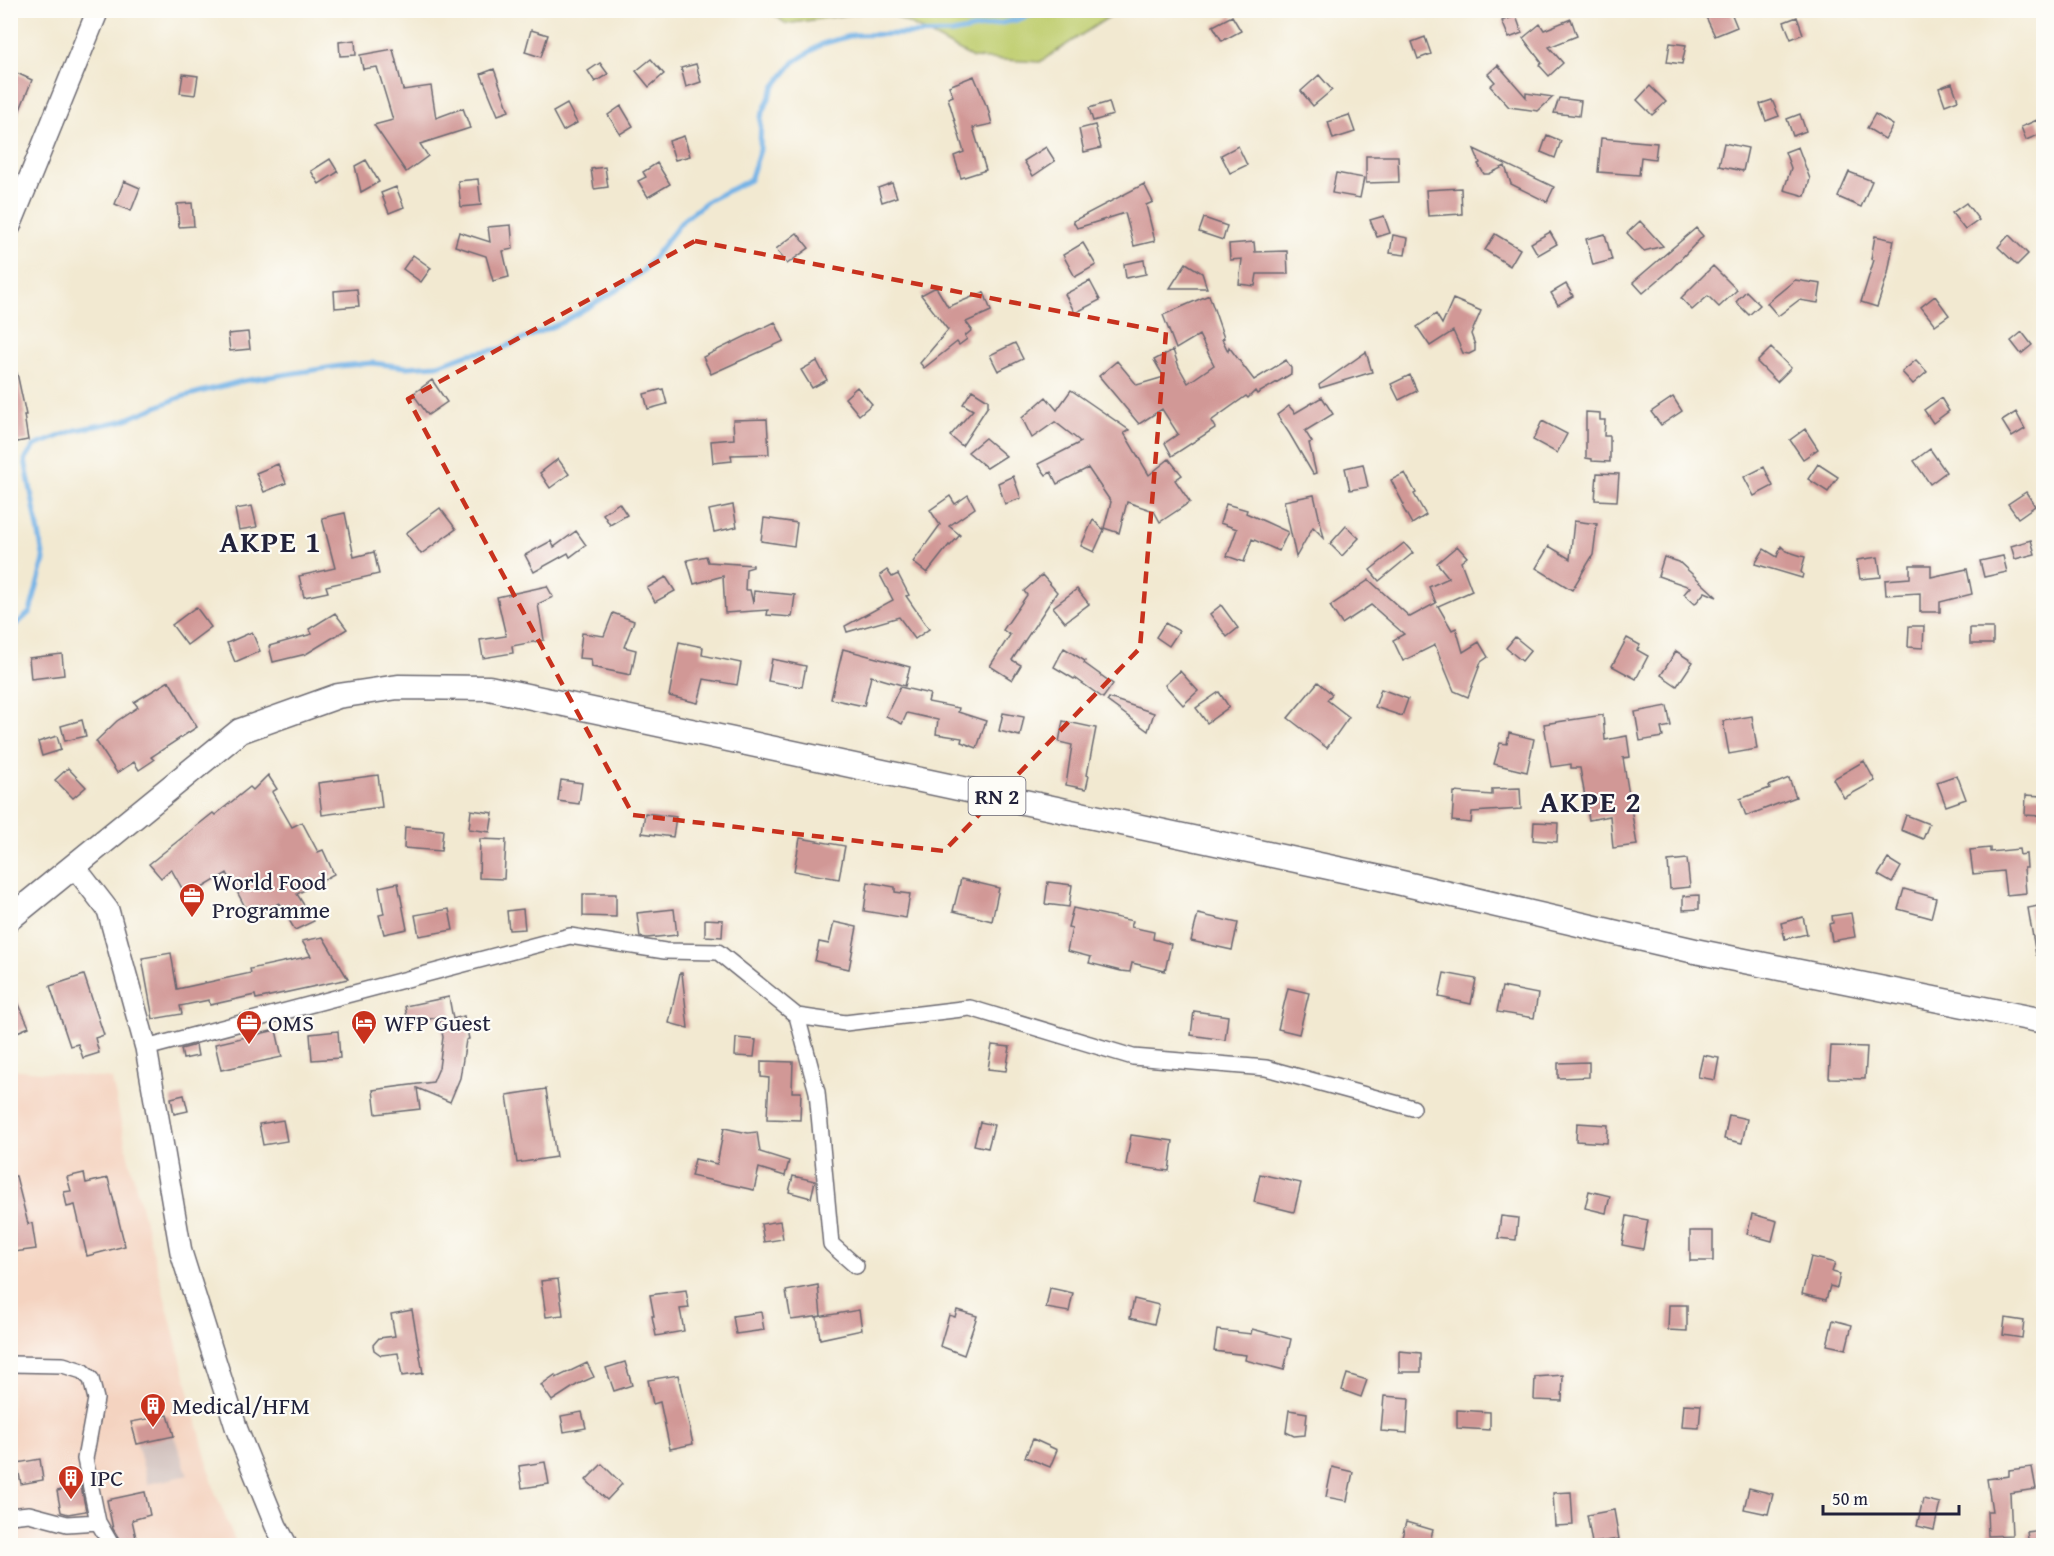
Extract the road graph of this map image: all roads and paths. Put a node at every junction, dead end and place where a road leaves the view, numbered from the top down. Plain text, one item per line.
1 (98, 10) edge
2 (10, 226) edge
3 (74, 866) junction
4 (10, 918) edge
5 (797, 1017) junction
6 (2043, 1021) edge
7 (146, 1048) junction
8 (1413, 1108) dead end
9 (856, 1266) dead end
10 (10, 1364) edge
11 (10, 1516) edge
12 (98, 1522) junction
13 (112, 1545) edge
14 (287, 1545) edge

1 - 2 street
3 - 4 main road, RN 2
3 - 6 main road, RN 2
3 - 7 street
5 - 7 street
5 - 8 street
5 - 9 street
7 - 14 street
10 - 12 street
11 - 12 street
12 - 13 street

